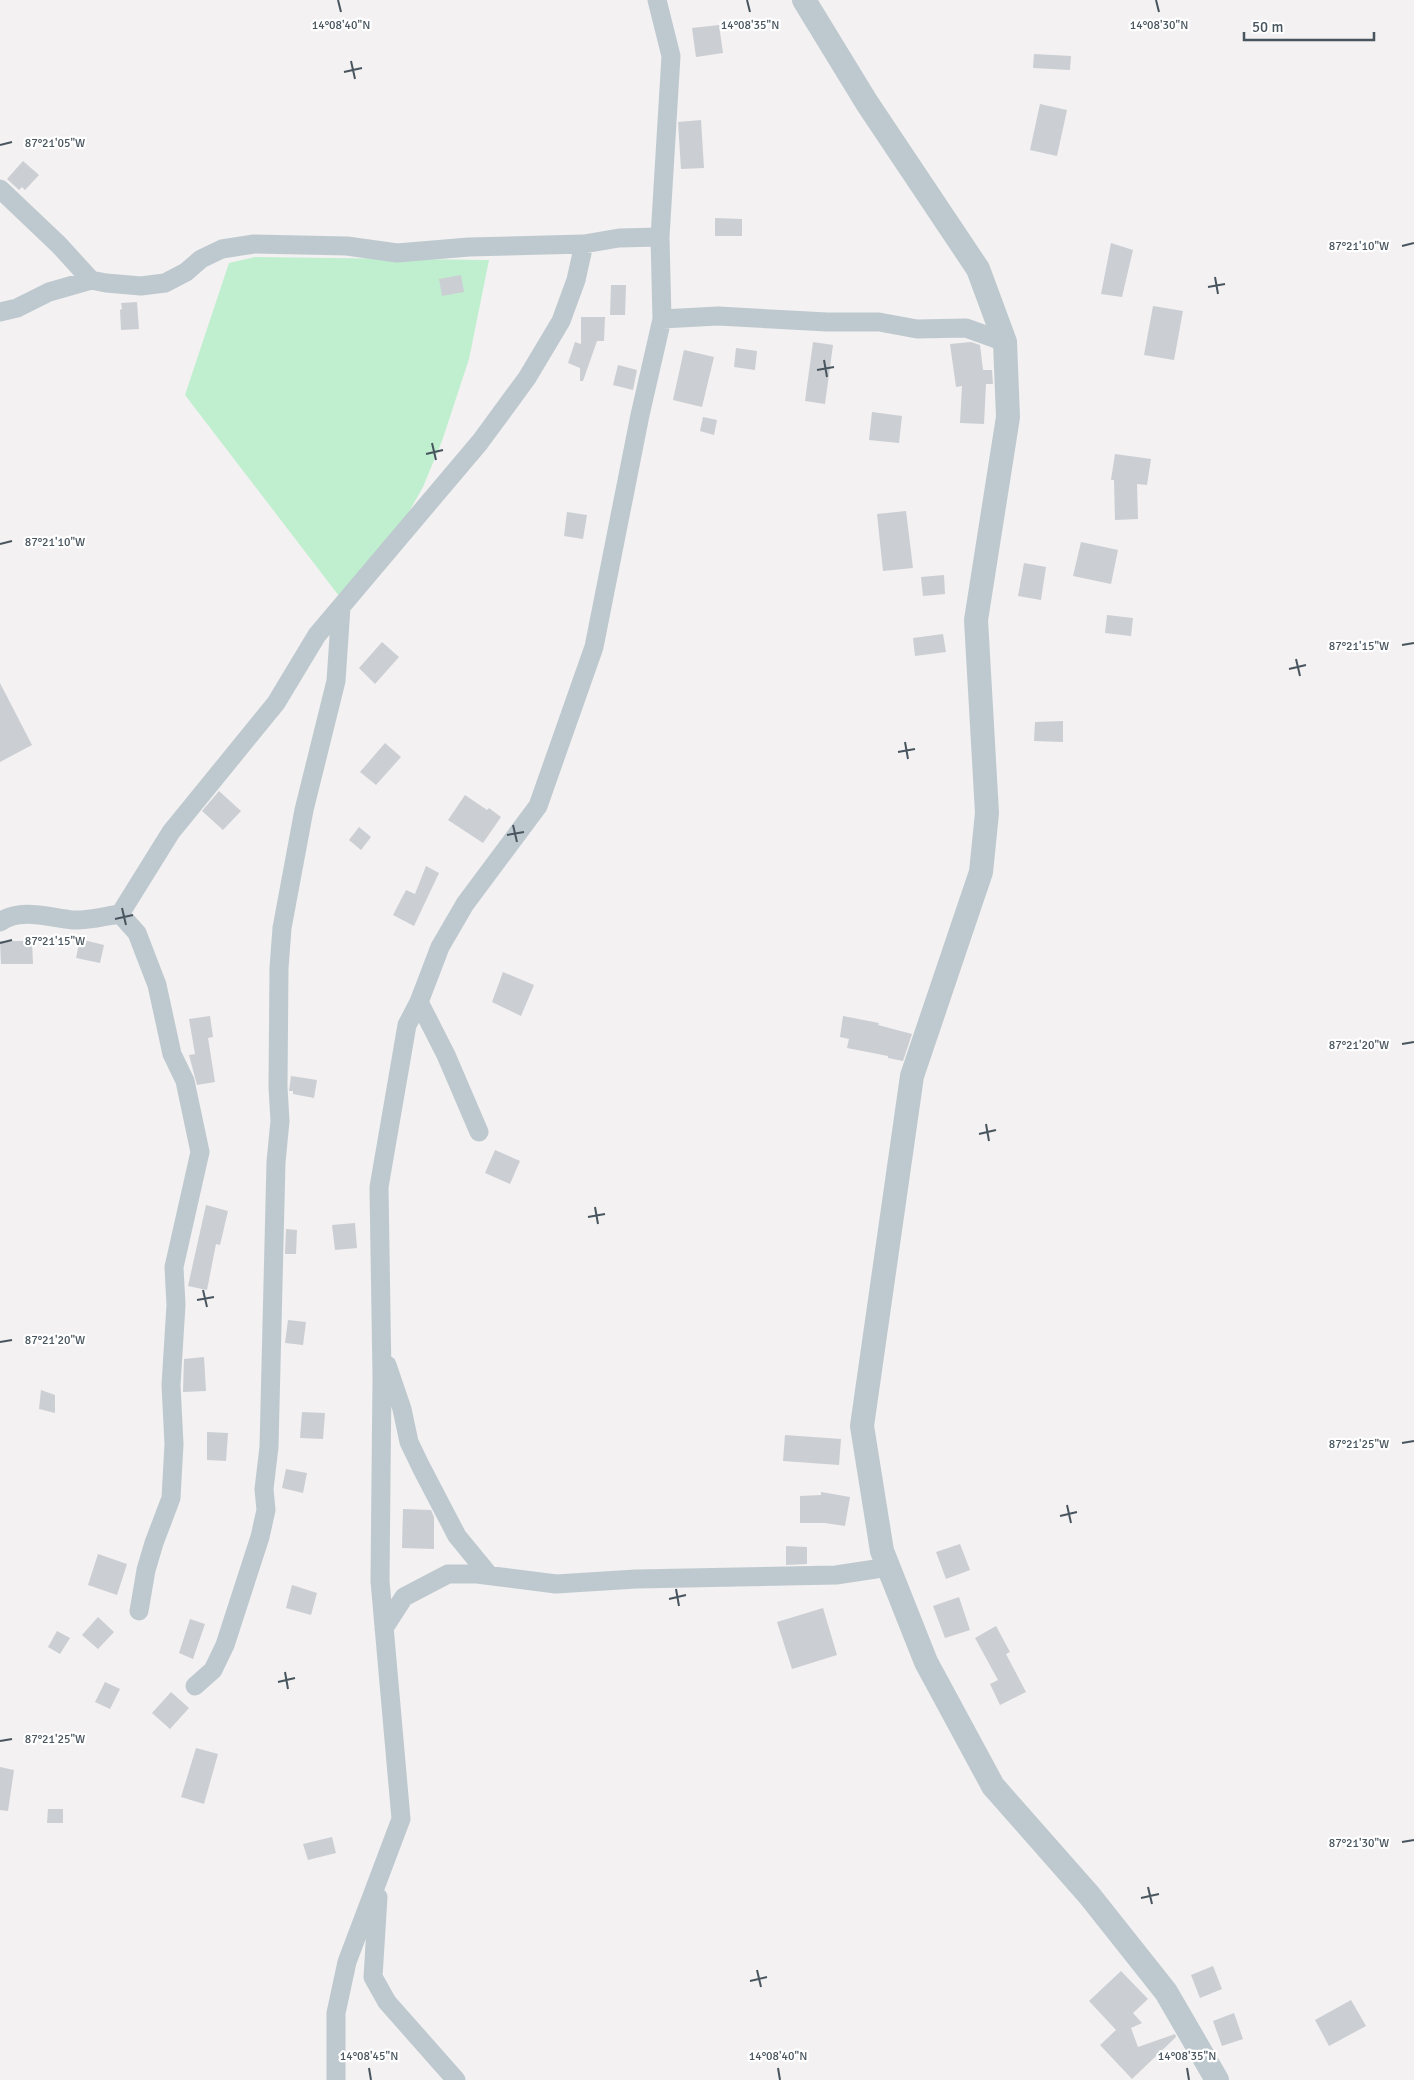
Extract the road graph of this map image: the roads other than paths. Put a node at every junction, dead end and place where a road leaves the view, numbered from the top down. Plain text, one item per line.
1 (658, 0) edge
2 (804, 0) edge
3 (0, 189) edge
4 (660, 237) junction
5 (584, 244) junction
6 (91, 280) junction
7 (0, 312) edge
8 (662, 319) junction
9 (1006, 342) junction
10 (341, 607) junction
11 (120, 914) junction
12 (0, 922) edge
13 (419, 1002) junction
14 (479, 1132) dead end
15 (382, 1350) junction
16 (889, 1567) junction
17 (489, 1575) junction
18 (139, 1611) dead end
19 (384, 1628) junction
20 (195, 1686) dead end
21 (380, 1876) junction
22 (336, 2080) edge
23 (456, 2080) edge
24 (1217, 2080) edge

1 - 4 street
2 - 9 street
3 - 6 street
4 - 5 street
4 - 8 street
5 - 6 street
5 - 10 street
6 - 7 street
8 - 9 street
8 - 13 street
9 - 16 street
10 - 11 street
10 - 20 street
11 - 12 street
11 - 18 street
13 - 14 street
13 - 15 street
15 - 17 street
15 - 19 street
16 - 17 street
16 - 24 street
17 - 19 street
19 - 21 street
21 - 22 street
21 - 23 street

